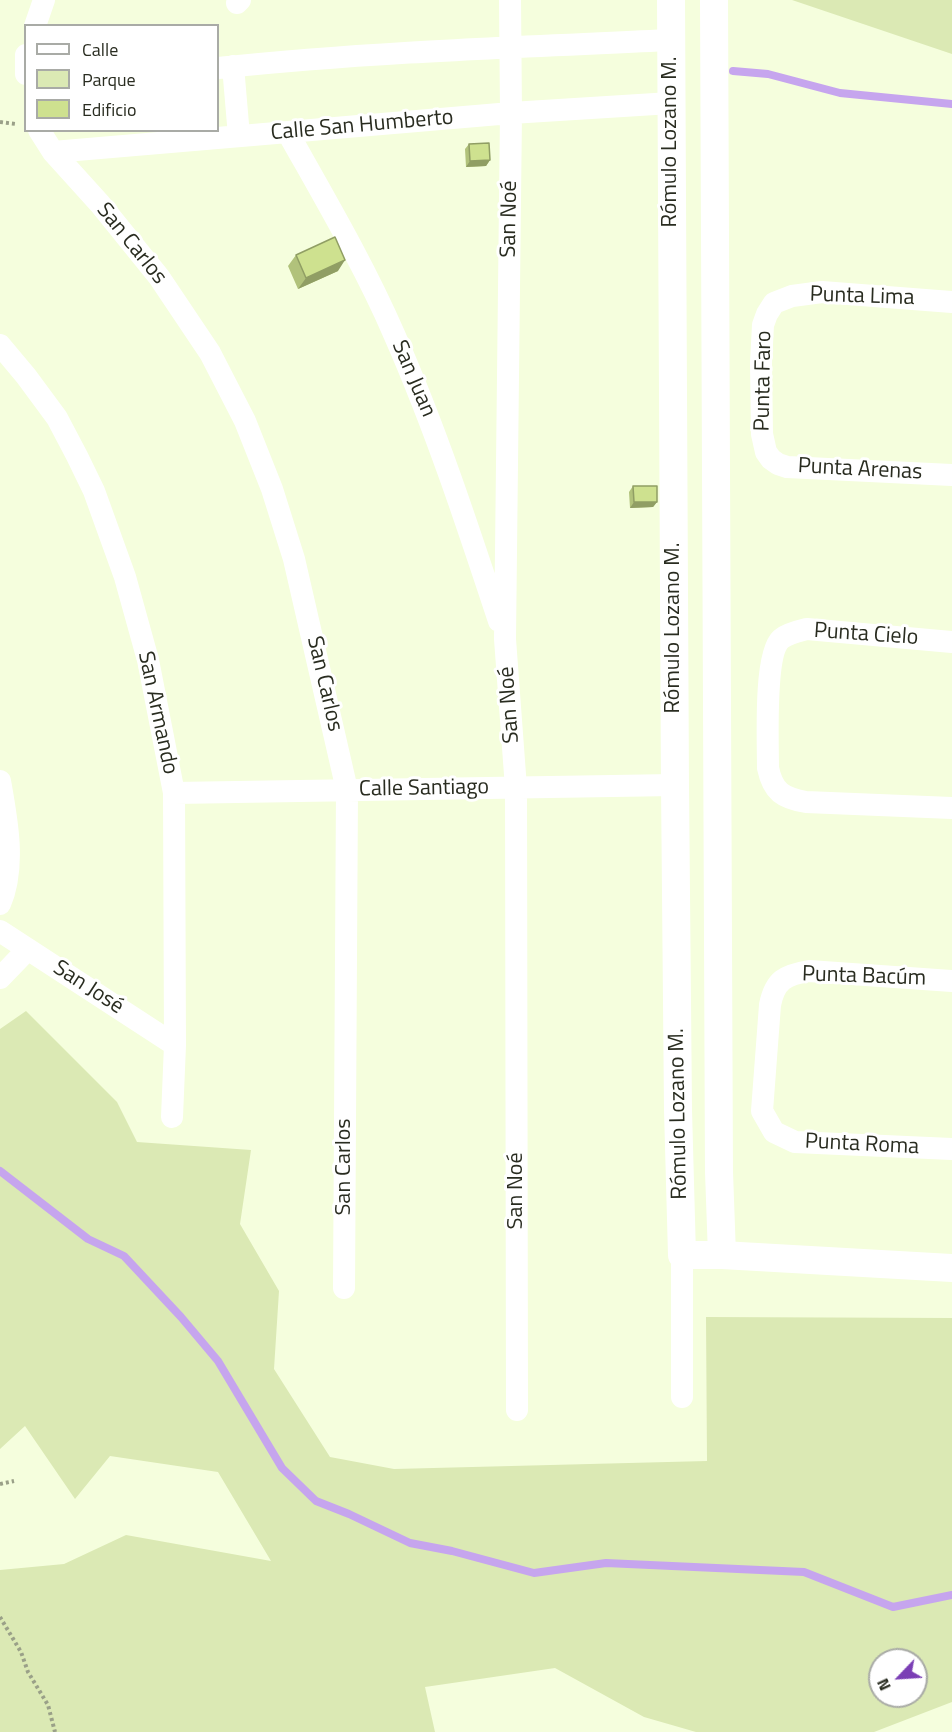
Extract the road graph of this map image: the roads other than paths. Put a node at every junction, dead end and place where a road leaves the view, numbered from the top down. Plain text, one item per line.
1 (44, 0) edge
2 (510, 0) edge
3 (671, 0) edge
4 (714, 0) edge
5 (36, 24) edge
6 (671, 40) junction
7 (511, 47) junction
8 (225, 67) edge
9 (671, 103) junction
10 (511, 113) junction
11 (40, 132) edge
12 (288, 133) junction
13 (239, 136) junction
14 (53, 152) junction
15 (952, 302) edge
16 (774, 303) joint
17 (0, 345) edge
18 (771, 459) joint
19 (952, 475) edge
20 (505, 639) junction
21 (952, 642) edge
22 (0, 781) edge
23 (675, 785) junction
24 (516, 788) junction
25 (347, 790) junction
26 (174, 793) junction
27 (952, 808) edge
28 (0, 904) edge
29 (0, 931) edge
30 (28, 949) junction
31 (0, 978) edge
32 (952, 981) edge
33 (175, 1045) junction
34 (172, 1116) dead end
35 (774, 1132) joint
36 (952, 1149) edge
37 (682, 1255) junction
38 (722, 1255) junction
39 (952, 1268) edge
40 (344, 1288) dead end
41 (682, 1397) dead end
42 (517, 1410) dead end

1 - 5 street
2 - 7 street, San Noé
3 - 6 street, Rómulo Lozano M.
4 - 38 street
6 - 7 street
6 - 9 street, Rómulo Lozano M.
7 - 8 street
7 - 10 street, San Noé
8 - 13 street
9 - 10 street, Calle San Humberto
9 - 23 street, Rómulo Lozano M.
10 - 12 street, Calle San Humberto
10 - 20 street, San Noé
11 - 14 street, San Carlos
12 - 13 street, Calle San Humberto
12 - 20 street, San Juan
13 - 14 street, Calle San Humberto
14 - 25 street, San Carlos
15 - 16 street, Punta Lima
16 - 18 street, Punta Faro
17 - 26 street, San Armando
18 - 19 street, Punta Arenas
20 - 24 street, San Noé
21 - 27 street, Punta Cielo
22 - 28 street
23 - 24 street, Calle Santiago
23 - 37 street, Rómulo Lozano M.
24 - 25 street, Calle Santiago
24 - 42 street, San Noé
25 - 26 street, Calle Santiago
25 - 40 street, San Carlos
26 - 33 street, San Armando
29 - 30 street, San José
30 - 31 street
30 - 33 street, San José
32 - 35 street, Punta Bacúm
33 - 34 street, San Armando
35 - 36 street, Punta Roma
37 - 38 street
37 - 41 street
38 - 39 street

